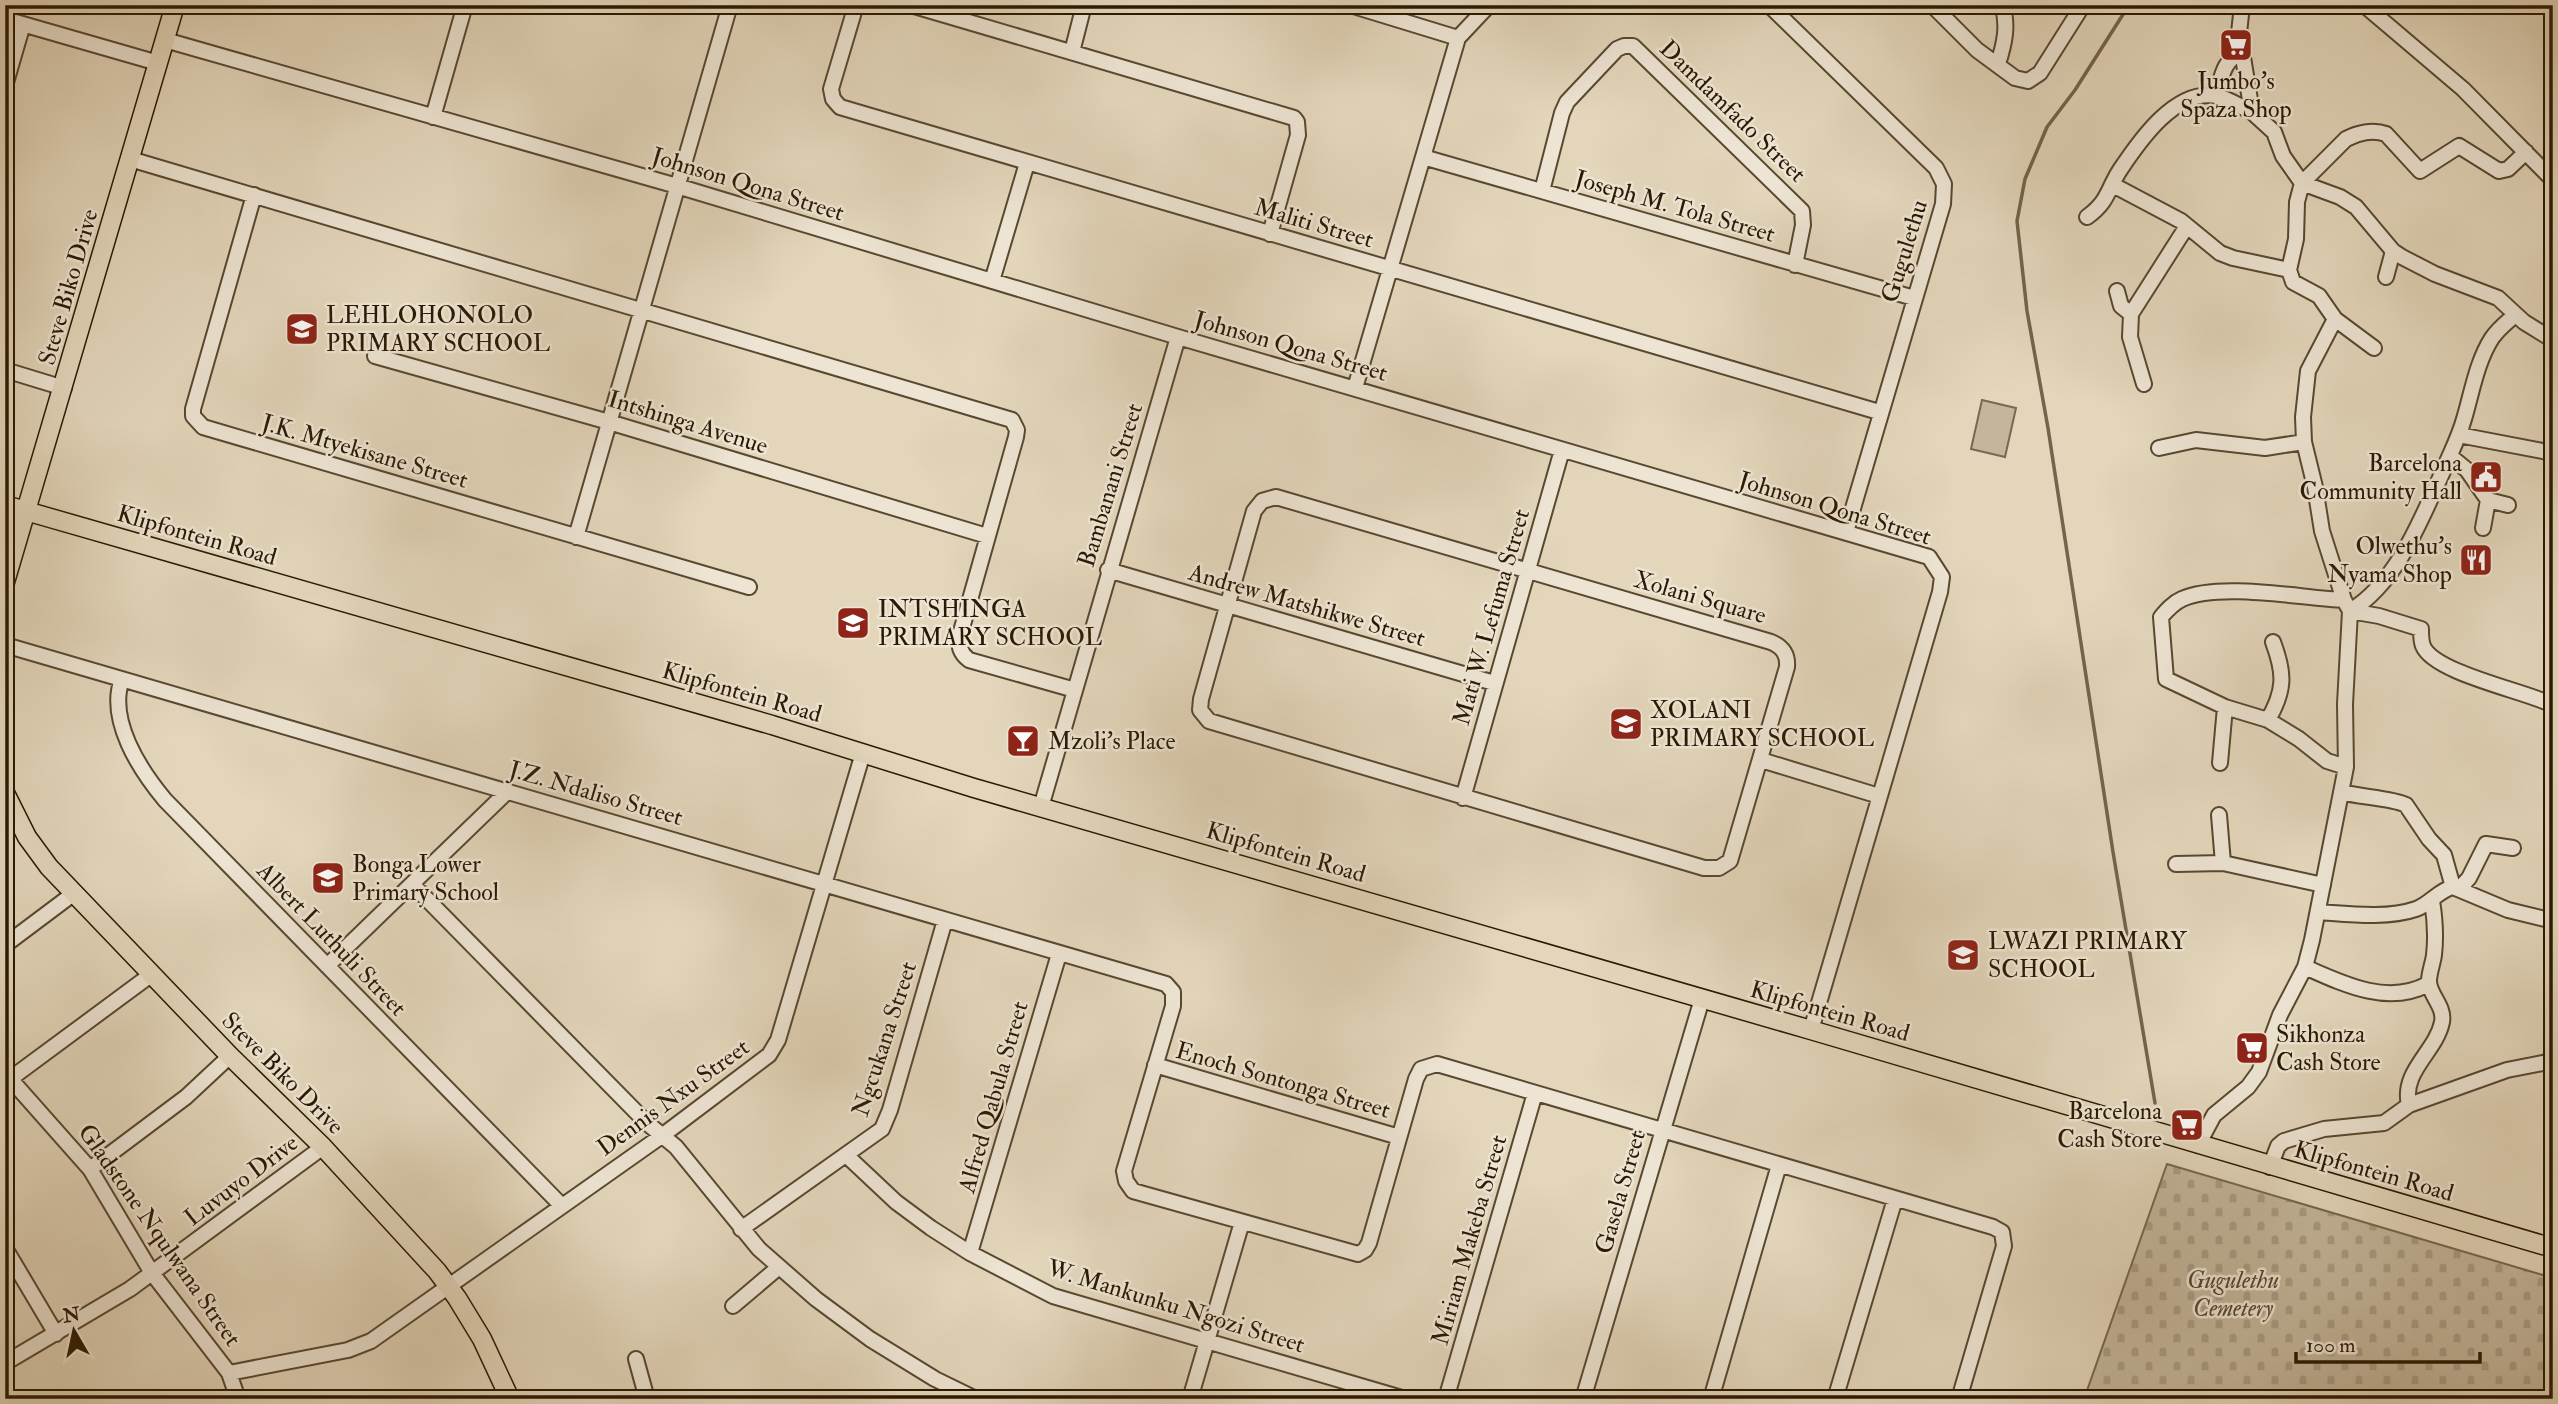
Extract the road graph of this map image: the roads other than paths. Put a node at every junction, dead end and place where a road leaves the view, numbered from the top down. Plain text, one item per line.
1 (175, 5) edge
2 (465, 5) edge
3 (730, 5) edge
4 (856, 5) edge
5 (911, 5) edge
6 (1084, 5) edge
7 (1350, 5) edge
8 (1489, 5) edge
9 (1769, 5) edge
10 (1932, 5) edge
11 (2002, 5) edge
12 (2083, 5) edge
13 (2242, 5) edge
14 (2364, 5) edge
15 (5, 19) edge
16 (23, 24) junction
17 (1458, 38) junction
18 (165, 40) junction
19 (1072, 52) junction
20 (2241, 53) junction
21 (152, 61) junction
22 (1998, 64) junction
23 (5, 86) edge
24 (2216, 96) junction
25 (2252, 112) junction
26 (433, 117) junction
27 (2526, 152) junction
28 (1423, 157) junction
29 (130, 159) junction
30 (1027, 163) junction
31 (2553, 180) edge
32 (2302, 183) junction
33 (2113, 185) junction
34 (677, 186) junction
35 (1542, 191) junction
36 (254, 195) junction
37 (2087, 218) dead end
38 (2187, 226) junction
39 (1270, 234) junction
40 (2393, 251) junction
41 (1794, 264) junction
42 (1389, 269) junction
43 (2289, 270) junction
44 (2386, 277) dead end
45 (992, 281) junction
46 (2117, 291) dead end
47 (1914, 298) junction
48 (643, 309) junction
49 (2131, 314) junction
50 (2515, 315) junction
51 (2335, 319) junction
52 (1178, 337) junction
53 (2553, 340) edge
54 (2374, 348) dead end
55 (375, 356) dead end
56 (5, 370) edge
57 (2144, 384) dead end
58 (64, 388) junction
59 (1354, 388) junction
60 (1879, 412) junction
61 (610, 422) junction
62 (2459, 435) junction
63 (2304, 442) junction
64 (2159, 448) dead end
65 (1562, 450) junction
66 (2553, 453) edge
67 (2450, 456) junction
68 (2488, 500) junction
69 (5, 505) edge
70 (2508, 505) dead end
71 (25, 511) junction
72 (2483, 528) dead end
73 (1846, 532) junction
74 (987, 536) junction
75 (576, 537) junction
76 (1108, 569) junction
77 (1529, 570) junction
78 (5, 582) edge
79 (749, 587) dead end
80 (2347, 605) junction
81 (1228, 607) junction
82 (2273, 642) dead end
83 (5, 645) edge
84 (122, 679) junction
85 (1494, 683) junction
86 (1075, 690) junction
87 (2553, 705) edge
88 (2225, 707) junction
89 (2268, 720) junction
90 (863, 753) junction
91 (1761, 760) junction
92 (2220, 763) dead end
93 (2346, 767) junction
94 (508, 791) junction
95 (2341, 792) junction
96 (5, 793) edge
97 (1878, 796) junction
98 (1463, 798) junction
99 (1041, 807) junction
100 (2219, 815) dead end
101 (10, 818) edge
102 (2513, 848) dead end
103 (2223, 863) junction
104 (2176, 864) dead end
105 (412, 884) junction
106 (825, 884) junction
107 (2323, 885) junction
108 (2456, 887) junction
109 (73, 894) junction
110 (2432, 901) junction
111 (2318, 912) junction
112 (945, 920) junction
113 (2553, 921) edge
114 (5, 945) edge
115 (1059, 954) junction
116 (327, 966) junction
117 (2305, 967) junction
118 (152, 974) junction
119 (2428, 984) junction
120 (1702, 999) junction
121 (1811, 1030) junction
122 (230, 1056) junction
123 (2553, 1061) edge
124 (1155, 1065) junction
125 (8, 1076) edge
126 (1535, 1093) junction
127 (2409, 1105) junction
128 (1662, 1130) junction
129 (663, 1135) junction
130 (1399, 1137) junction
131 (2198, 1145) junction
132 (323, 1147) junction
133 (846, 1155) junction
134 (1779, 1165) junction
135 (2270, 1167) junction
136 (90, 1169) junction
137 (1895, 1199) junction
138 (561, 1205) junction
139 (1242, 1222) junction
140 (741, 1229) junction
141 (5, 1248) edge
142 (2553, 1248) edge
143 (970, 1253) junction
144 (779, 1267) junction
145 (152, 1273) junction
146 (449, 1285) junction
147 (733, 1306) dead end
148 (56, 1334) junction
149 (1207, 1341) junction
150 (636, 1359) dead end
151 (5, 1363) edge
152 (229, 1373) junction
153 (238, 1399) edge
154 (510, 1399) edge
155 (647, 1399) edge
156 (976, 1399) edge
157 (1191, 1399) edge
158 (1405, 1399) edge
159 (1446, 1399) edge
160 (1583, 1399) edge
161 (1711, 1399) edge
162 (1835, 1399) edge
163 (1959, 1399) edge

1 - 18 main road, Steve Biko Drive
2 - 26 street
3 - 34 street
4 - 30 street, Maliti Street
5 - 19 street
6 - 19 street
7 - 17 street
8 - 17 street
9 - 47 street, Gugulethu
10 - 22 street
11 - 22 street
12 - 22 street
13 - 20 street
14 - 27 street
15 - 16 street
16 - 21 street
16 - 23 street
17 - 28 street
18 - 21 main road, Steve Biko Drive
18 - 26 street, Johnson Qona Street
19 - 39 street
20 - 24 street
20 - 25 street
21 - 29 main road, Steve Biko Drive
24 - 25 street
24 - 33 street
25 - 32 street
26 - 34 street, Johnson Qona Street
27 - 31 street
27 - 32 street
28 - 35 street, Joseph M. Tola Street
28 - 42 street
29 - 36 street
29 - 58 main road, Steve Biko Drive
30 - 39 street, Maliti Street
30 - 45 street
32 - 40 street
32 - 43 street
33 - 37 street
33 - 38 street
34 - 45 street, Johnson Qona Street
34 - 48 street
35 - 41 street, Joseph M. Tola Street
35 - 41 street, Damdamfado Street
36 - 48 street
36 - 75 street, J.K. Mtyekisane Street
38 - 43 street
38 - 49 street
39 - 42 street, Maliti Street
40 - 44 street
40 - 50 street
41 - 47 street, Joseph M. Tola Street
42 - 59 street
42 - 60 street, Maliti Street
43 - 51 street
45 - 52 street, Johnson Qona Street
46 - 49 street
47 - 60 street, Gugulethu
48 - 61 street
48 - 74 street
49 - 57 street
50 - 53 street
50 - 62 street
51 - 54 street
51 - 63 street
52 - 59 street, Johnson Qona Street
52 - 76 street, Bambanani Street
55 - 61 street, Intshinga Avenue
56 - 58 street
58 - 71 main road, Steve Biko Drive
59 - 65 street, Johnson Qona Street
60 - 73 street, Gugulethu
61 - 74 street, Intshinga Avenue
61 - 75 street
62 - 66 street
62 - 67 street
63 - 64 street
63 - 80 street
65 - 73 street, Johnson Qona Street
65 - 77 street, Mati W. Lefuma Street
67 - 68 street
67 - 80 street
68 - 70 street
68 - 72 street
69 - 71 main road, Klipfontein Road
71 - 78 main road, Steve Biko Drive
71 - 90 main road, Klipfontein Road
73 - 97 street, Johnson Qona Street
74 - 86 street
75 - 79 street, J.K. Mtyekisane Street
76 - 81 street, Andrew Matshikwe Street
76 - 86 street, Bambanani Street
77 - 81 street, Xolani Square
77 - 85 street, Mati W. Lefuma Street
77 - 91 street, Xolani Square
80 - 87 street
80 - 88 street
80 - 93 street
81 - 85 street, Andrew Matshikwe Street
81 - 98 street, Xolani Square
82 - 89 street
83 - 84 street, J.Z. Ndaliso Street
84 - 94 street, J.Z. Ndaliso Street
84 - 116 street, Albert Luthuli Street
85 - 98 street, Mati W. Lefuma Street
86 - 99 street, Bambanani Street
88 - 89 street
88 - 92 street
89 - 93 street
90 - 99 main road, Klipfontein Road
90 - 106 street, Dennis Nxu Street
91 - 97 street
91 - 98 street, Xolani Square
93 - 95 street
94 - 105 street
94 - 106 street, J.Z. Ndaliso Street
95 - 107 street
95 - 108 street
96 - 101 main road, Steve Biko Drive
97 - 121 street, Johnson Qona Street
99 - 120 main road, Klipfontein Road
100 - 103 street
101 - 109 main road, Steve Biko Drive
102 - 108 street
103 - 104 street
103 - 107 street
105 - 116 street
105 - 129 street
106 - 112 street, J.Z. Ndaliso Street
106 - 129 street, Dennis Nxu Street
107 - 111 street
108 - 110 street
108 - 113 street
109 - 114 street
109 - 118 main road, Steve Biko Drive
110 - 111 street
110 - 119 street
111 - 117 street
112 - 115 street, J.Z. Ndaliso Street
112 - 133 street, Ngcukana Street
115 - 124 street, J.Z. Ndaliso Street
115 - 143 street, Alfred Qabula Street
116 - 138 street, Albert Luthuli Street
117 - 119 street
117 - 131 street
118 - 122 main road, Steve Biko Drive
118 - 125 street
119 - 127 street
120 - 121 main road, Klipfontein Road
120 - 128 street, Gasela Street
121 - 131 main road, Klipfontein Road
122 - 132 main road, Steve Biko Drive
122 - 136 street
123 - 127 street
124 - 130 street, Enoch Sontonga Street
124 - 139 street
125 - 136 street, Gladstone Nqulwana Street
126 - 128 street
126 - 130 street
126 - 159 street, Miriam Makeba Street
127 - 135 street
128 - 134 street
128 - 160 street, Gasela Street
129 - 138 street, Dennis Nxu Street
129 - 140 street
130 - 139 street
131 - 135 main road, Klipfontein Road
132 - 145 street, Luvuyo Drive
132 - 146 main road, Steve Biko Drive
133 - 140 street, Ngcukana Street
133 - 143 street, W. Mankunku Ngozi Street
134 - 137 street
134 - 161 street
135 - 142 main road, Klipfontein Road
136 - 145 street, Gladstone Nqulwana Street
137 - 162 street
137 - 163 street
138 - 146 street, Dennis Nxu Street
139 - 149 street
140 - 144 street
141 - 148 street
143 - 149 street, W. Mankunku Ngozi Street
144 - 147 street
144 - 156 street
145 - 148 street, Luvuyo Drive
145 - 152 street, Gladstone Nqulwana Street
146 - 152 street, Dennis Nxu Street
146 - 154 main road, Steve Biko Drive
148 - 151 street, Luvuyo Drive
149 - 157 street
149 - 158 street, W. Mankunku Ngozi Street
150 - 155 street
152 - 153 street, Gladstone Nqulwana Street

